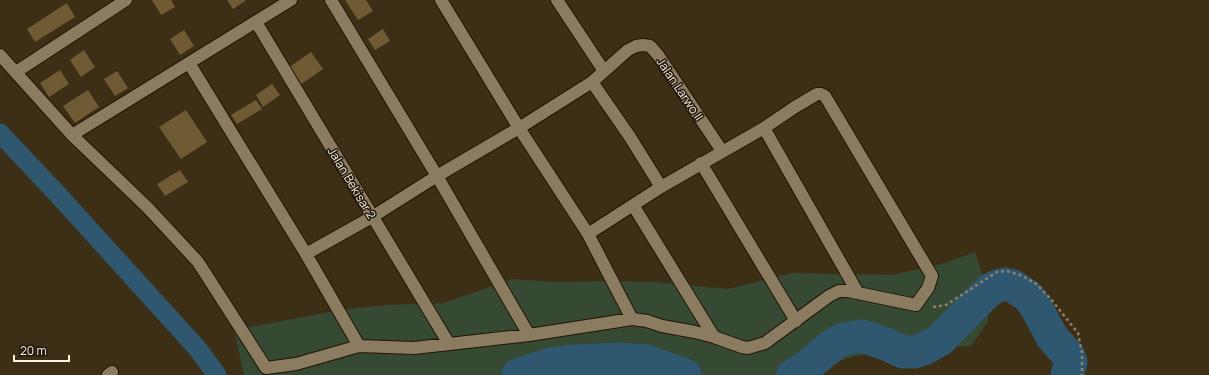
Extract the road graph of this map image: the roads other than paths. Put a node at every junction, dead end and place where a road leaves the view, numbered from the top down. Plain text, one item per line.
1 (126, 0) edge
2 (291, 0) edge
3 (330, 0) edge
4 (441, 0) edge
5 (558, 0) edge
6 (256, 22) junction
7 (0, 55) edge
8 (189, 63) junction
9 (604, 71) junction
10 (16, 72) junction
11 (592, 82) junction
12 (519, 128) junction
13 (764, 128) junction
14 (72, 135) junction
15 (722, 151) junction
16 (701, 163) junction
17 (438, 176) junction
18 (661, 187) junction
19 (633, 205) junction
20 (372, 217) junction
21 (588, 234) junction
22 (306, 254) junction
23 (858, 293) junction
24 (632, 319) junction
25 (796, 321) junction
26 (529, 335) junction
27 (714, 337) junction
28 (449, 344) junction
29 (359, 346) junction
30 (262, 371) edge

1 - 10 street
2 - 6 street
3 - 17 street
4 - 12 street
5 - 9 street
6 - 8 street
6 - 20 street, Jalan Bekisar 2
7 - 10 street
8 - 14 street
8 - 22 street
9 - 11 street, Jalan Larwo II
9 - 15 street, Jalan Larwo II
10 - 14 street
11 - 12 street, Jalan Larwo II
11 - 18 street
12 - 17 street, Jalan Larwo II
12 - 21 street
13 - 15 street
13 - 23 street
13 - 23 street
14 - 30 street
15 - 16 street
16 - 18 street
16 - 25 street
17 - 20 street, Jalan Larwo II
17 - 26 street
18 - 19 street
19 - 21 street
19 - 27 street
20 - 22 street, Jalan Larwo II
20 - 28 street, Jalan Bekisar 2
21 - 24 street
22 - 29 street
23 - 25 street
24 - 26 street
24 - 27 street
25 - 27 street
26 - 28 street
28 - 29 street
29 - 30 street

